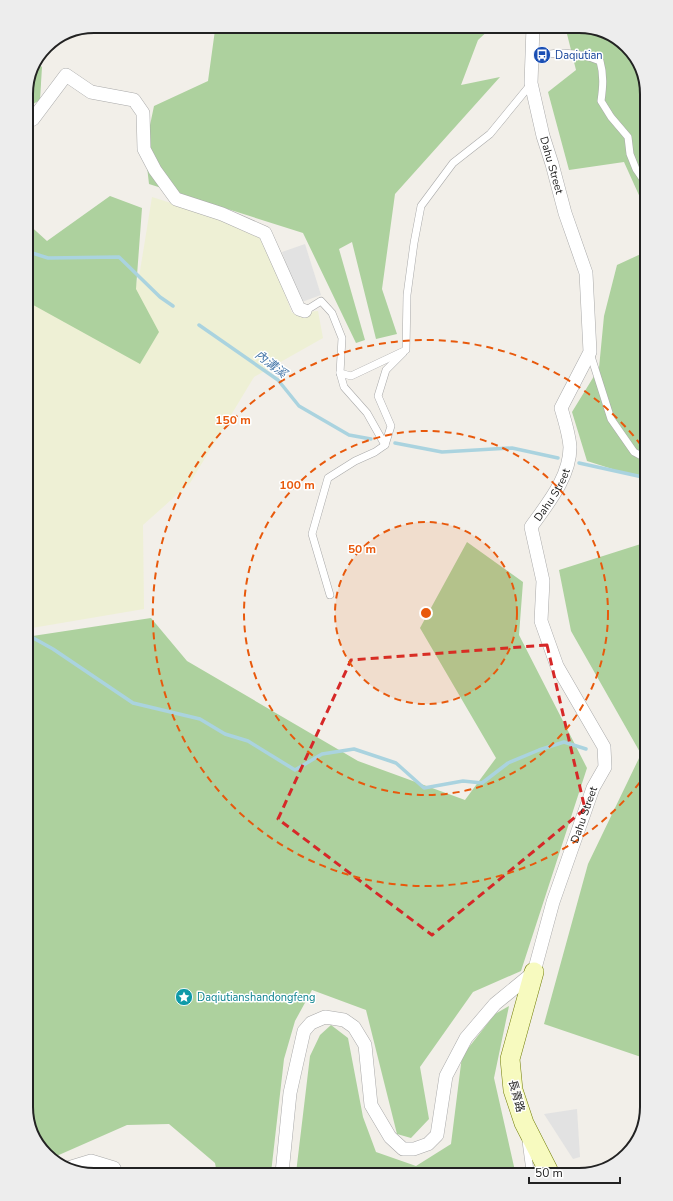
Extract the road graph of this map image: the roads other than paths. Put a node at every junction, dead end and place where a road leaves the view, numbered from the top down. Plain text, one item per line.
1 (533, 33) edge
2 (531, 58) junction
3 (531, 84) junction
4 (33, 119) edge
5 (640, 175) edge
6 (306, 311) joint
7 (406, 350) junction
8 (590, 352) junction
9 (340, 372) junction
10 (385, 445) junction
11 (640, 455) edge
12 (330, 595) dead end
13 (534, 972) junction
14 (524, 1123) junction
15 (76, 1165) edge
16 (114, 1168) edge
17 (282, 1168) edge
18 (530, 1168) edge
19 (547, 1168) edge

1 - 2 street, Dahu Street
2 - 3 street, Dahu Street
2 - 5 lane
3 - 7 lane
3 - 8 street, Dahu Street
4 - 6 street
6 - 9 lane
7 - 9 lane
7 - 10 lane
8 - 11 lane
8 - 13 street, Dahu Street
9 - 10 lane
10 - 12 lane
13 - 14 street, 長青路
13 - 17 street
14 - 18 lane
14 - 19 street, 長青路
15 - 16 street

